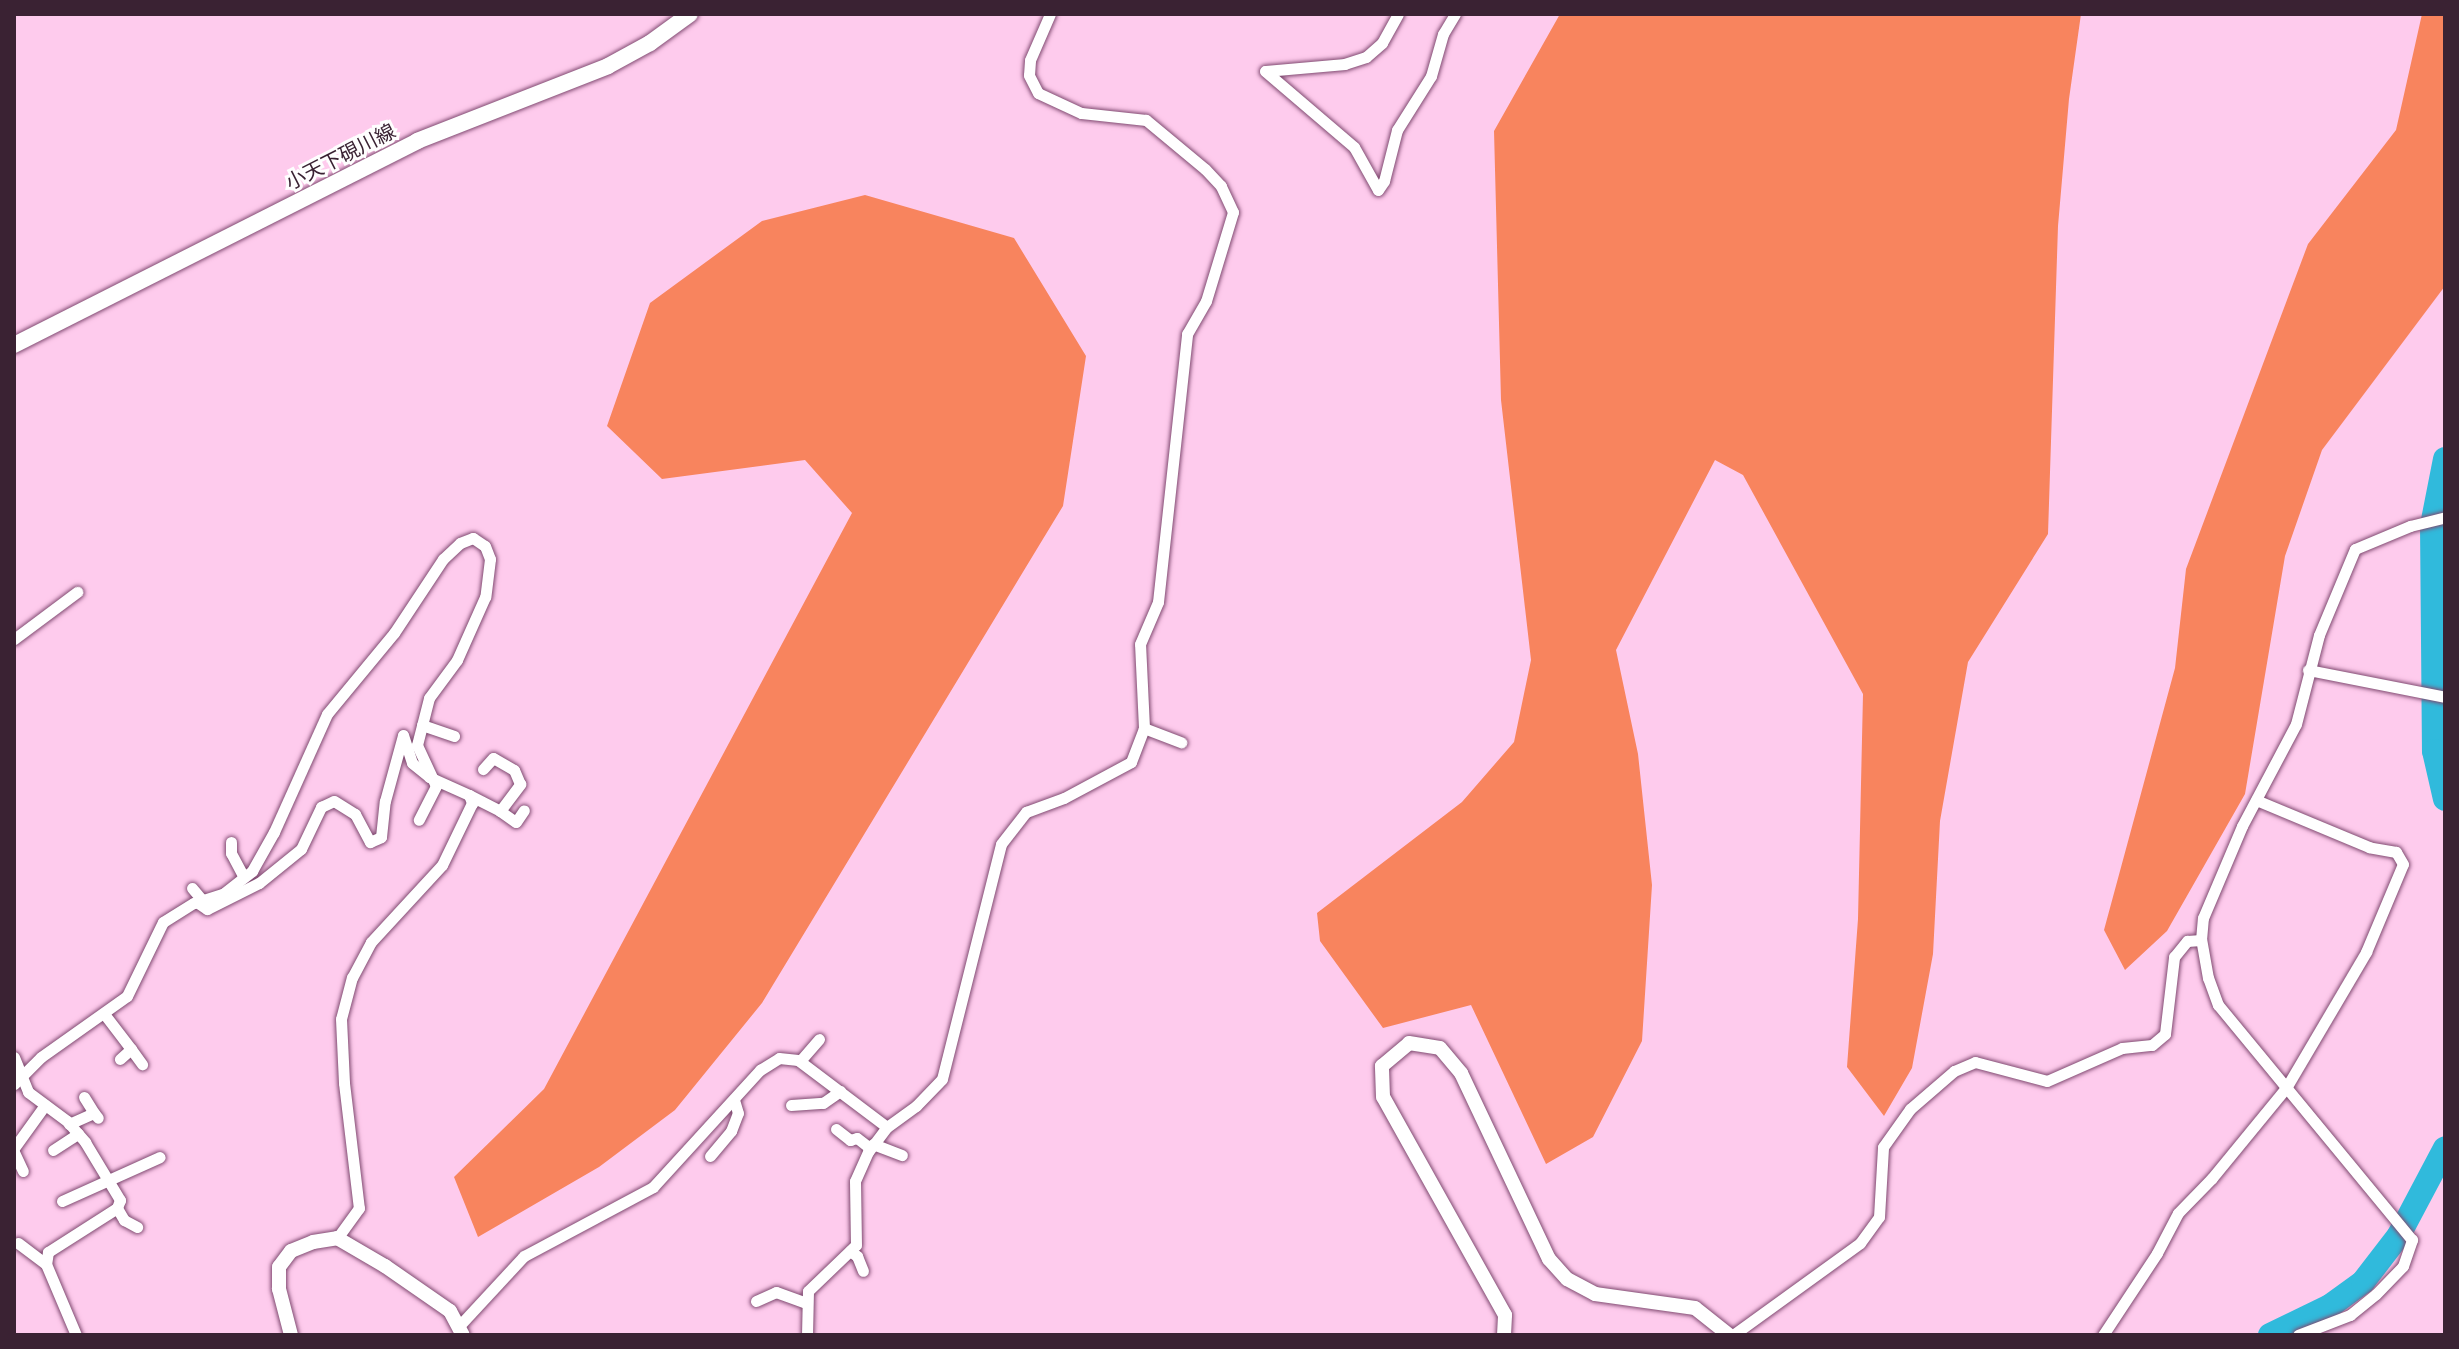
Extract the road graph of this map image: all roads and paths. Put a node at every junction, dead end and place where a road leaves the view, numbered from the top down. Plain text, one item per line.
1 (690, 14) edge
2 (1050, 14) edge
3 (1398, 14) edge
4 (1455, 14) edge
5 (14, 345) edge
6 (2445, 517) edge
7 (77, 592) dead end
8 (14, 639) edge
9 (2308, 670) junction
10 (2445, 697) edge
11 (422, 725) junction
12 (1144, 728) junction
13 (454, 736) dead end
14 (1181, 742) dead end
15 (483, 769) dead end
16 (429, 777) junction
17 (469, 795) junction
18 (2256, 800) junction
19 (524, 810) dead end
20 (500, 811) junction
21 (419, 820) dead end
22 (231, 842) dead end
23 (244, 877) junction
24 (192, 888) dead end
25 (200, 902) junction
26 (2201, 940) junction
27 (105, 1015) junction
28 (819, 1039) dead end
29 (131, 1049) junction
30 (14, 1057) edge
31 (120, 1059) dead end
32 (800, 1061) junction
33 (142, 1064) dead end
34 (17, 1081) edge
35 (2286, 1088) junction
36 (840, 1091) junction
37 (84, 1097) dead end
38 (734, 1100) junction
39 (45, 1105) junction
40 (791, 1105) dead end
41 (69, 1124) junction
42 (887, 1127) junction
43 (836, 1129) dead end
44 (78, 1134) junction
45 (872, 1146) junction
46 (14, 1150) edge
47 (53, 1150) dead end
48 (902, 1155) dead end
49 (710, 1156) dead end
50 (160, 1157) dead end
51 (23, 1171) dead end
52 (108, 1181) junction
53 (62, 1201) dead end
54 (117, 1208) junction
55 (137, 1227) dead end
56 (337, 1238) junction
57 (18, 1243) dead end
58 (850, 1251) junction
59 (46, 1264) junction
60 (863, 1271) dead end
61 (756, 1301) dead end
62 (807, 1303) junction
63 (462, 1330) edge
64 (76, 1335) edge
65 (291, 1335) edge
66 (807, 1335) edge
67 (1504, 1335) edge
68 (1731, 1335) edge
69 (2103, 1335) edge
70 (2298, 1335) edge

1 - 5 main road, 小天下硯川線
2 - 12 street
3 - 4 street
6 - 9 street
7 - 8 street
9 - 10 street
9 - 18 street
11 - 13 street
11 - 16 street
11 - 23 street
12 - 14 street
12 - 42 street
15 - 20 street
16 - 17 street
16 - 21 street
16 - 25 street
17 - 20 street
17 - 56 street
18 - 26 street
18 - 35 street
19 - 20 street
22 - 23 street
23 - 25 street
24 - 25 street
25 - 27 street
26 - 35 street
26 - 68 street
27 - 29 street
27 - 34 street
28 - 32 street
29 - 31 street
29 - 33 street
30 - 34 street
32 - 36 street
32 - 38 street
34 - 39 street
35 - 69 street
35 - 70 street
36 - 40 street
36 - 42 street
37 - 41 street
38 - 49 street
38 - 63 street
39 - 41 street
39 - 46 street
41 - 44 street
42 - 45 street
43 - 45 street
44 - 47 street
44 - 52 street
45 - 48 street
45 - 58 street
46 - 51 street
50 - 52 street
52 - 53 street
52 - 54 street
54 - 55 street
54 - 59 street
56 - 63 street
56 - 65 street
57 - 59 street
58 - 60 street
58 - 62 street
59 - 64 street
61 - 62 street
62 - 66 street
67 - 68 street

